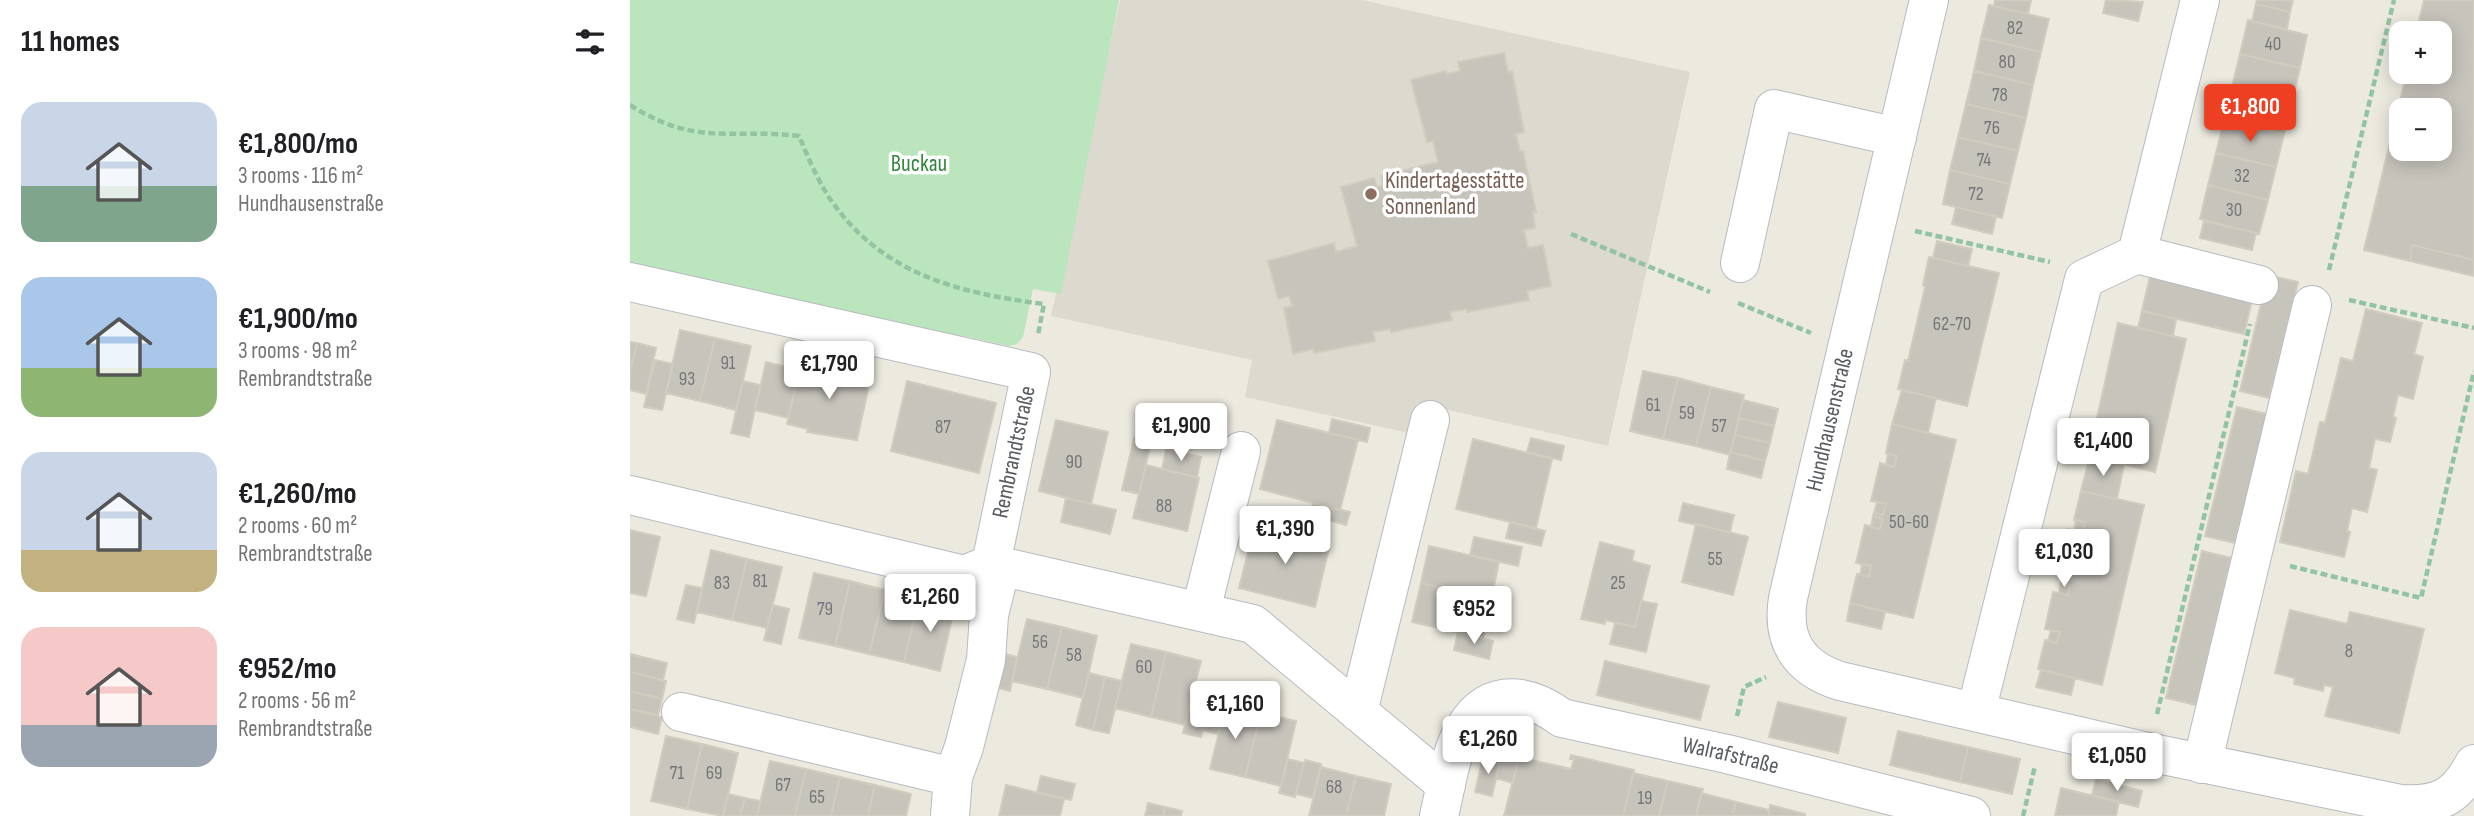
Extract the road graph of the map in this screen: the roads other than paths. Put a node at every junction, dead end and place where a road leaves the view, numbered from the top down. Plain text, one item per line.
1 (1929, 0) edge
2 (2200, 0) edge
3 (1897, 137) junction
4 (2137, 254) junction
5 (1740, 264) dead end
6 (630, 282) edge
7 (2259, 285) road end
8 (2319, 293) road end
9 (1430, 420) dead end
10 (1241, 452) dead end
11 (630, 495) edge
12 (996, 565) junction
13 (1201, 610) junction
14 (681, 712) dead end
15 (1358, 712) junction
16 (1976, 712) junction
17 (2202, 764) junction
18 (954, 777) junction
19 (2460, 791) edge
20 (1443, 800) edge
21 (950, 816) edge
22 (1971, 816) edge

1 - 3 street, Hundhausenstraße
2 - 4 street
3 - 5 street
3 - 16 street, Hundhausenstraße
4 - 7 street
4 - 16 street
6 - 12 street, Rembrandtstraße
8 - 17 street
9 - 15 street
10 - 13 street
11 - 12 street
12 - 13 street
12 - 18 street, Rembrandtstraße
13 - 15 street
14 - 18 street
15 - 20 street
16 - 17 street
17 - 19 street
18 - 21 street, Rembrandtstraße
20 - 22 street, Walrafstraße

